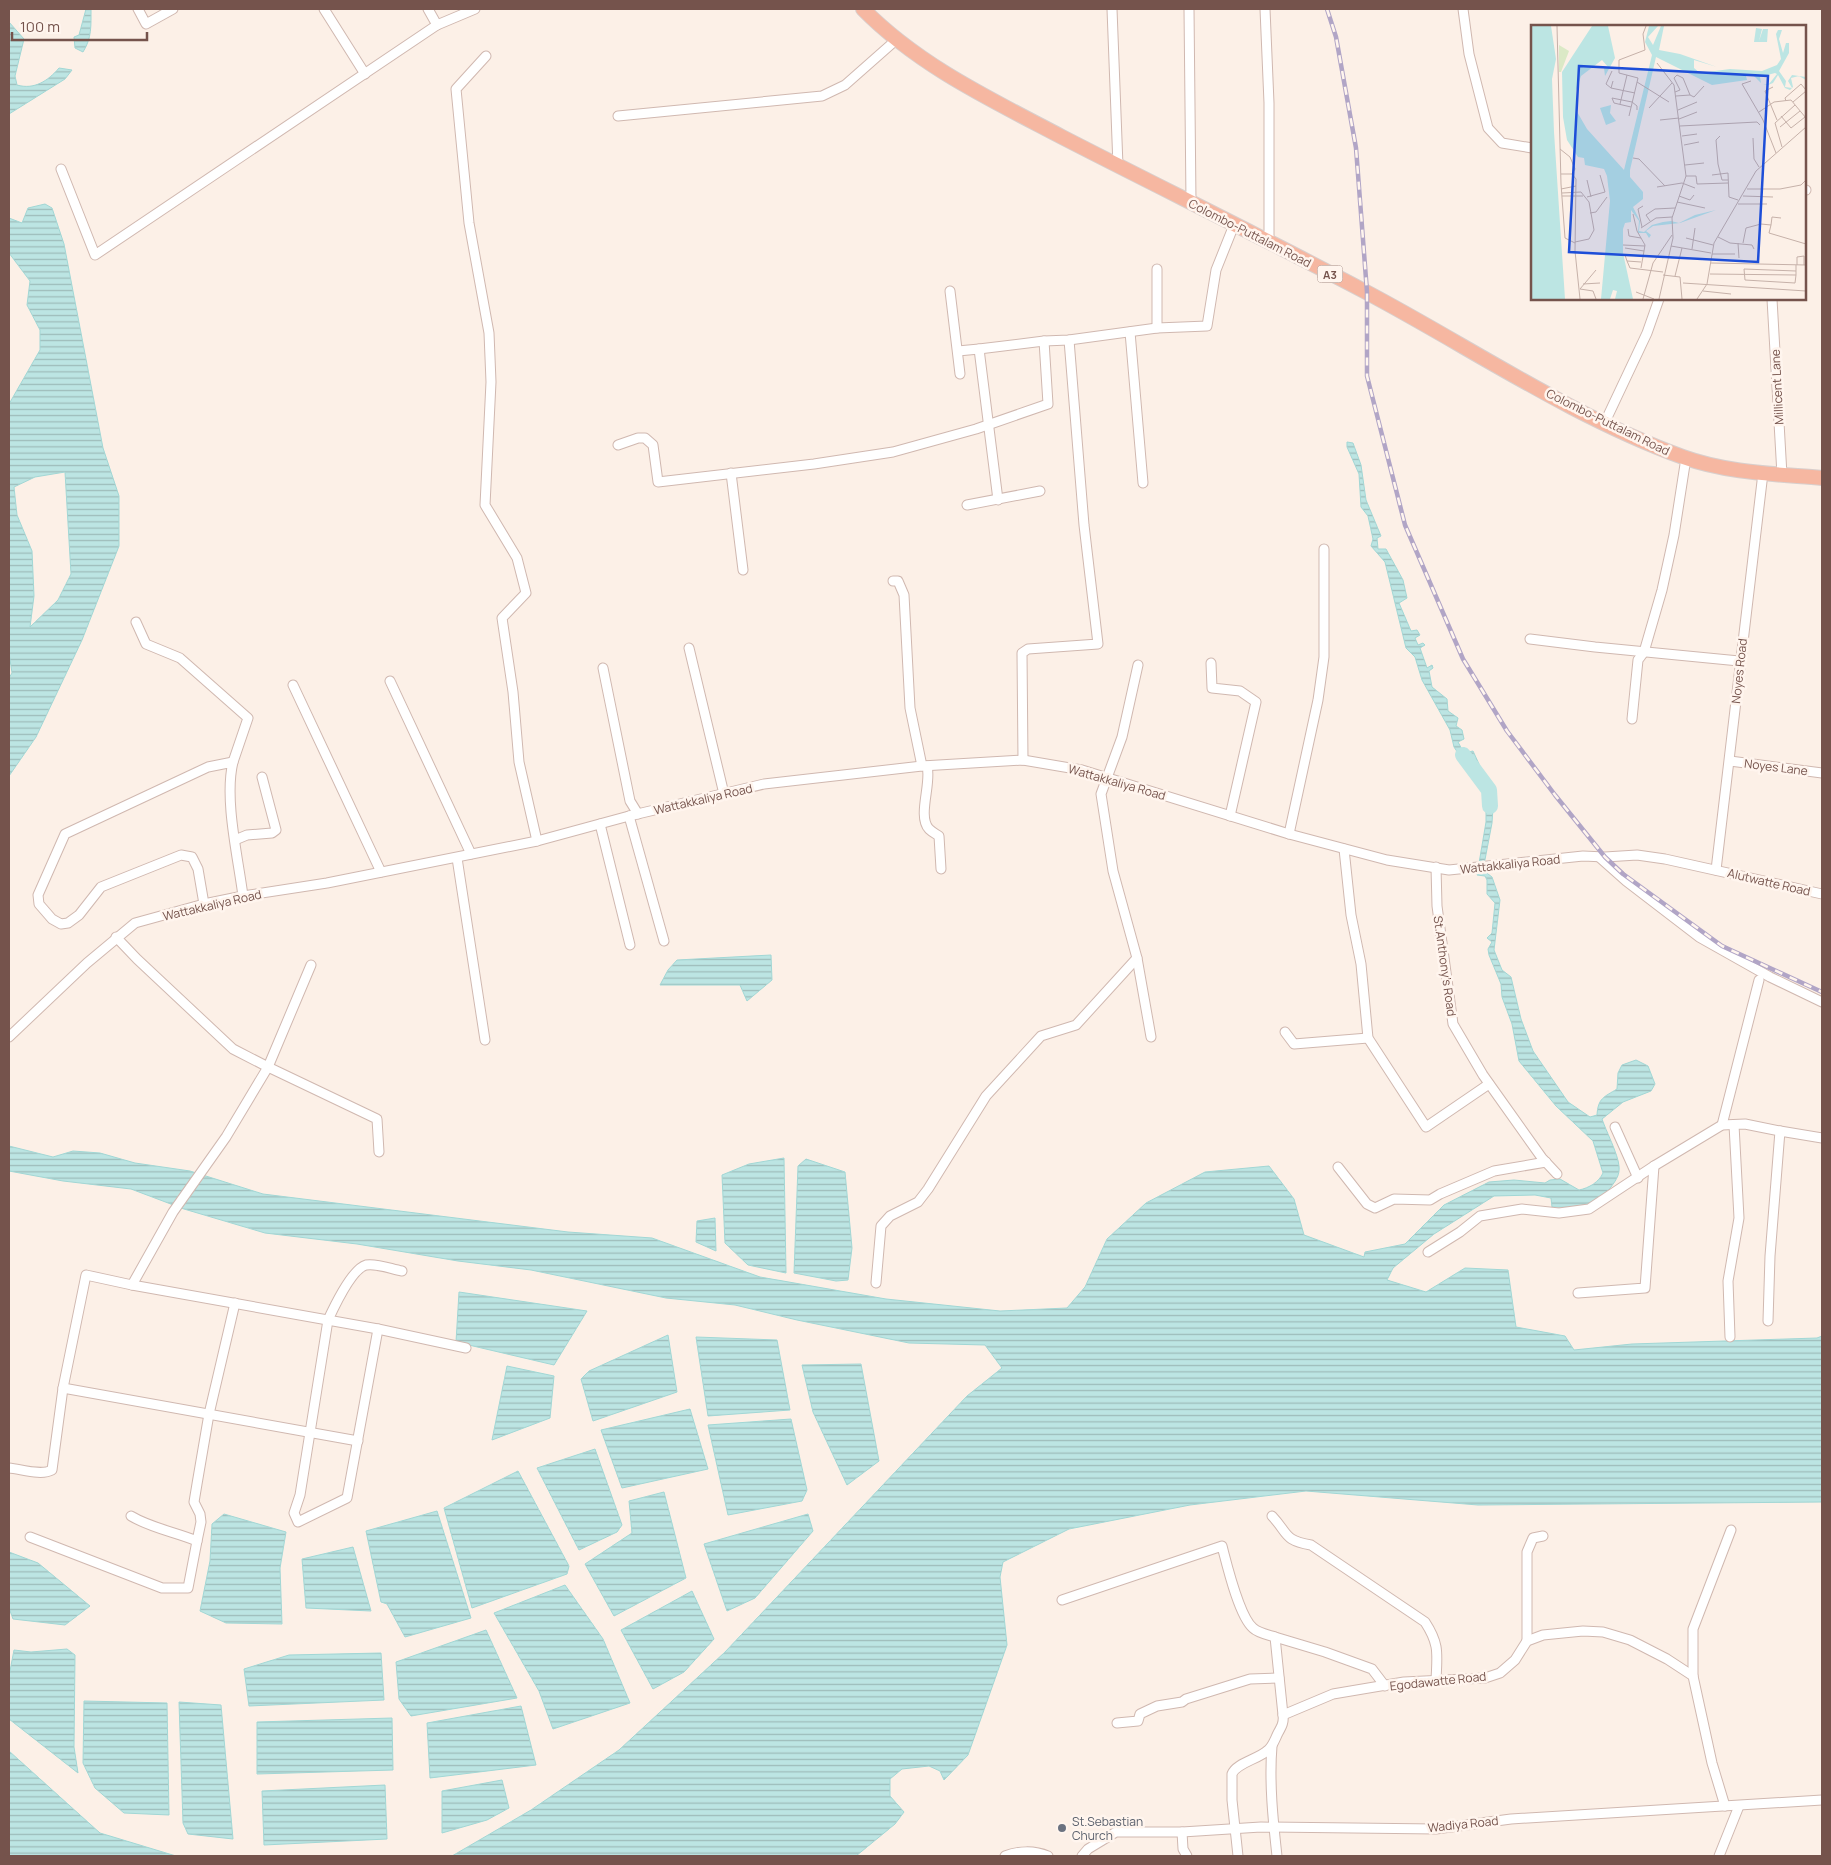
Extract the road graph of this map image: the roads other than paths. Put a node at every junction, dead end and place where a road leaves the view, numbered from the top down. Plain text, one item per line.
1 (138, 9) edge
2 (173, 9) edge
3 (324, 9) edge
4 (428, 9) edge
5 (475, 9) edge
6 (863, 9) edge
7 (1112, 9) edge
8 (1189, 9) edge
9 (1265, 9) edge
10 (1463, 9) edge
11 (438, 25) junction
12 (896, 40) junction
13 (486, 56) dead end
14 (364, 74) junction
15 (618, 116) dead end
16 (1531, 148) edge
17 (1118, 166) junction
18 (60, 169) dead end
19 (1191, 202) junction
20 (1234, 225) junction
21 (1269, 242) junction
22 (1157, 269) dead end
23 (950, 291) dead end
24 (1659, 300) edge
25 (1772, 300) edge
26 (1157, 328) junction
27 (1130, 332) junction
28 (1069, 340) junction
29 (1044, 341) junction
30 (979, 349) junction
31 (958, 351) junction
32 (960, 374) dead end
33 (1605, 422) junction
34 (988, 424) junction
35 (618, 444) dead end
36 (1686, 458) junction
37 (731, 473) junction
38 (1763, 473) junction
39 (1782, 475) junction
40 (1822, 478) edge
41 (1143, 484) dead end
42 (1040, 491) dead end
43 (998, 500) junction
44 (968, 506) dead end
45 (1324, 549) dead end
46 (743, 570) dead end
47 (893, 581) dead end
48 (136, 622) dead end
49 (1530, 639) dead end
50 (689, 648) dead end
51 (1644, 652) junction
52 (1740, 661) junction
53 (1211, 663) dead end
54 (1138, 665) dead end
55 (603, 668) dead end
56 (390, 680) dead end
57 (293, 685) dead end
58 (1632, 719) dead end
59 (1023, 760) junction
60 (1730, 761) junction
61 (233, 762) junction
62 (925, 766) junction
63 (1822, 773) edge
64 (262, 777) dead end
65 (1107, 779) junction
66 (724, 794) junction
67 (634, 815) junction
68 (1230, 816) junction
69 (600, 824) junction
70 (1289, 834) junction
71 (235, 840) junction
72 (537, 841) junction
73 (1344, 848) junction
74 (471, 854) junction
75 (1599, 857) junction
76 (457, 858) junction
77 (1436, 867) junction
78 (941, 869) dead end
79 (1716, 870) junction
80 (382, 872) junction
81 (1822, 894) edge
82 (243, 896) junction
83 (204, 904) junction
84 (116, 937) junction
85 (664, 941) dead end
86 (630, 945) dead end
87 (1137, 958) junction
88 (311, 965) dead end
89 (1759, 980) dead end
90 (1822, 1002) edge
91 (1284, 1032) dead end
92 (9, 1037) edge
93 (1151, 1037) dead end
94 (1368, 1038) junction
95 (485, 1040) dead end
96 (268, 1068) junction
97 (1489, 1084) junction
98 (1722, 1125) junction
99 (1734, 1125) junction
100 (1615, 1127) dead end
101 (1780, 1131) junction
102 (1822, 1138) edge
103 (379, 1152) dead end
104 (1544, 1160) junction
105 (1654, 1166) junction
106 (1338, 1167) dead end
107 (1557, 1174) dead end
108 (1638, 1178) junction
109 (1428, 1252) dead end
110 (402, 1271) dead end
111 (876, 1283) dead end
112 (132, 1285) junction
113 (1578, 1294) dead end
114 (235, 1302) junction
115 (328, 1320) junction
116 (1768, 1320) dead end
117 (378, 1329) junction
118 (1730, 1337) dead end
119 (466, 1348) dead end
120 (63, 1388) junction
121 (209, 1414) junction
122 (310, 1433) junction
123 (358, 1441) junction
124 (9, 1468) edge
125 (131, 1516) dead end
126 (1272, 1516) dead end
127 (1731, 1530) dead end
128 (1542, 1536) dead end
129 (30, 1537) dead end
130 (197, 1540) junction
131 (1062, 1600) dead end
132 (1275, 1638) junction
133 (1526, 1641) junction
134 (1693, 1676) junction
135 (1279, 1678) junction
136 (1436, 1681) junction
137 (1385, 1686) junction
138 (1283, 1715) junction
139 (1117, 1723) dead end
140 (1272, 1746) junction
141 (1822, 1800) edge
142 (1725, 1806) junction
143 (1740, 1806) junction
144 (1274, 1828) junction
145 (1234, 1830) junction
146 (1182, 1832) junction
147 (1005, 1856) edge
148 (1048, 1856) edge
149 (1082, 1856) edge
150 (1187, 1856) edge
151 (1238, 1856) edge
152 (1277, 1856) edge
153 (1719, 1856) edge

1 - 2 street
3 - 14 street
4 - 11 street
5 - 11 street
6 - 12 highway, Colombo-Puttalam Road / A3
7 - 17 street
8 - 19 street
9 - 21 street
10 - 16 street
11 - 14 street
12 - 15 street
12 - 17 highway, Colombo-Puttalam Road / A3
13 - 72 street
14 - 18 street
17 - 19 highway, Colombo-Puttalam Road / A3
19 - 20 highway, Colombo-Puttalam Road / A3
20 - 21 highway, Colombo-Puttalam Road / A3
20 - 26 street
21 - 33 highway, Colombo-Puttalam Road / A3
22 - 26 street
23 - 31 street
24 - 33 street
25 - 39 street, Millicent Lane
26 - 27 street
27 - 28 street
27 - 41 street
28 - 29 street
28 - 59 street
29 - 30 street
29 - 34 street
30 - 31 street
30 - 34 street
31 - 32 street
33 - 36 highway, Colombo-Puttalam Road / A3
34 - 37 street
34 - 43 street
35 - 37 street
36 - 38 highway, Colombo-Puttalam Road / A3
36 - 51 street
37 - 46 street
38 - 39 highway, Colombo-Puttalam Road / A3
38 - 52 street, Noyes Road
39 - 40 highway, Colombo-Puttalam Road / A3
42 - 43 street
43 - 44 street
45 - 70 street
47 - 62 street
48 - 61 street
49 - 51 street
50 - 66 street
51 - 52 street
51 - 58 street
52 - 60 street, Noyes Road
53 - 68 street
54 - 65 street
55 - 67 street
56 - 74 street
57 - 80 street
59 - 62 street, Wattakkaliya Road
59 - 65 street, Wattakkaliya Road
60 - 63 street, Noyes Lane
60 - 79 street, Noyes Road
61 - 71 street
61 - 83 street
62 - 66 street, Wattakkaliya Road
62 - 78 street
64 - 71 street
65 - 68 street, Wattakkaliya Road
65 - 87 street
66 - 67 street, Wattakkaliya Road
67 - 69 street, Wattakkaliya Road
67 - 85 street
68 - 70 street, Wattakkaliya Road
69 - 72 street, Wattakkaliya Road
69 - 86 street
70 - 73 street, Wattakkaliya Road
71 - 82 street
72 - 74 street, Wattakkaliya Road
73 - 77 street, Wattakkaliya Road
73 - 94 street
74 - 76 street, Wattakkaliya Road
75 - 77 street, Wattakkaliya Road
75 - 79 street, Wattakkaliya Road
75 - 90 street
76 - 80 street, Wattakkaliya Road
76 - 95 street
77 - 97 street, St.Anthony's Road
79 - 81 street, Alutwatte Road
80 - 82 street, Wattakkaliya Road
82 - 83 street, Wattakkaliya Road
83 - 84 street, Wattakkaliya Road
84 - 92 street, Wattakkaliya Road
84 - 96 street
87 - 93 street
87 - 111 street
88 - 96 street
89 - 98 street
91 - 94 street
94 - 97 street
96 - 103 street
96 - 112 street
97 - 104 street, St.Anthony's Road
98 - 99 street
98 - 105 street
99 - 101 street
99 - 118 street
100 - 108 street
101 - 102 street
101 - 116 street
104 - 106 street
104 - 107 street, St.Anthony's Road
105 - 108 street
105 - 113 street
108 - 109 street
110 - 115 street
112 - 114 street
112 - 120 street
114 - 115 street
114 - 121 street
115 - 117 street
115 - 122 street
117 - 119 street
117 - 123 street
120 - 121 street
120 - 124 street
121 - 122 street
121 - 130 street
122 - 123 street
122 - 123 street
125 - 130 street
126 - 136 street
127 - 134 street
128 - 133 street
129 - 130 street
131 - 132 street
132 - 135 street
132 - 137 street
133 - 134 street
133 - 136 street, Egodawatte Road
134 - 142 street
135 - 138 street
135 - 139 street
136 - 137 street, Egodawatte Road
137 - 138 street, Egodawatte Road
138 - 140 street
140 - 144 street
140 - 145 street
141 - 143 street, Wadiya Road
142 - 143 street, Wadiya Road
142 - 144 street, Wadiya Road
143 - 153 street
144 - 145 street, Wadiya Road
144 - 152 street
145 - 146 street, Wadiya Road
145 - 151 street
146 - 149 street, Wadiya Road
146 - 150 street
147 - 148 street

